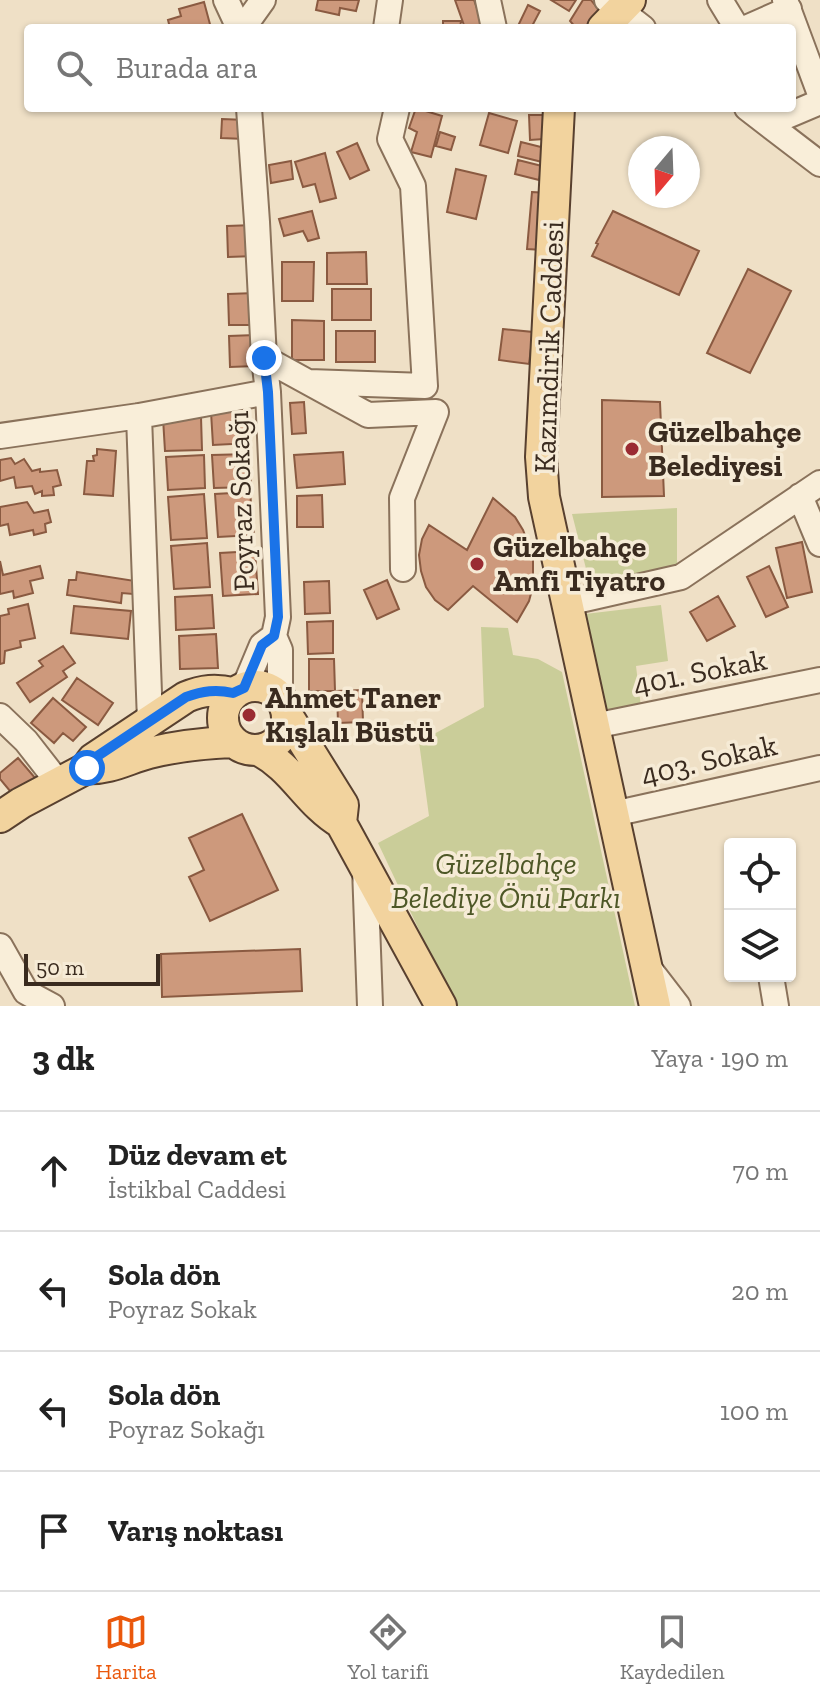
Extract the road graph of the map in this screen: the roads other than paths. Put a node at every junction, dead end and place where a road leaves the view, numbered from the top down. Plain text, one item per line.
1 (226, 0) edge
2 (263, 0) edge
3 (390, 0) edge
4 (488, 0) edge
5 (720, 0) edge
6 (787, 4) edge
7 (239, 24) edge
8 (244, 24) edge
9 (387, 24) edge
10 (493, 24) edge
11 (735, 24) edge
12 (753, 24) edge
13 (794, 24) edge
14 (796, 29) edge
15 (820, 94) edge
16 (820, 102) edge
17 (796, 108) edge
18 (249, 112) edge
19 (396, 112) edge
20 (559, 112) edge
21 (767, 116) edge
22 (820, 164) edge
23 (264, 358) junction
24 (309, 382) junction
25 (268, 392) junction
26 (139, 416) junction
27 (0, 436) edge
28 (810, 489) edge
29 (820, 544) edge
30 (403, 569) dead end
31 (567, 603) junction
32 (274, 636) junction
33 (820, 680) edge
34 (239, 691) junction
35 (284, 706) junction
36 (0, 716) edge
37 (150, 721) junction
38 (594, 726) junction
39 (245, 746) junction
40 (87, 768) junction
41 (820, 768) edge
42 (58, 782) junction
43 (613, 814) junction
44 (0, 817) edge
45 (341, 823) junction
46 (365, 866) junction
47 (0, 946) edge
48 (645, 964) junction
49 (772, 982) edge
50 (52, 1006) edge
51 (370, 1006) edge
52 (441, 1006) edge
53 (655, 1006) edge
54 (678, 1006) edge
55 (776, 1006) edge

1 - 7 street
2 - 8 street
3 - 9 street
4 - 10 street
5 - 11 street
6 - 12 street
6 - 13 street
14 - 15 street
16 - 17 street
18 - 23 street, Poyraz Sokağı
19 - 24 street
20 - 31 main road, Kazımdirik Caddesi
21 - 22 street
23 - 24 street
23 - 25 street, Poyraz Sokağı
24 - 30 street
25 - 26 street
25 - 32 street, Poyraz Sokağı
26 - 27 street
26 - 37 street
28 - 29 street
28 - 31 street
31 - 38 main road, Kazımdirik Caddesi
32 - 34 street
32 - 35 street, Poyraz Sokağı
33 - 38 street, 401. Sokak
34 - 35 main road
34 - 37 main road
34 - 39 main road
35 - 39 main road
35 - 45 main road
36 - 42 street
37 - 40 main road
38 - 43 main road, Kazımdirik Caddesi
39 - 40 main road
39 - 45 main road
40 - 42 main road
41 - 43 street, 403. Sokak
42 - 44 main road
43 - 48 main road, Kazımdirik Caddesi
45 - 46 main road
46 - 51 street
46 - 52 main road
47 - 50 street
48 - 53 main road, Kazımdirik Caddesi
48 - 54 street
49 - 55 street

